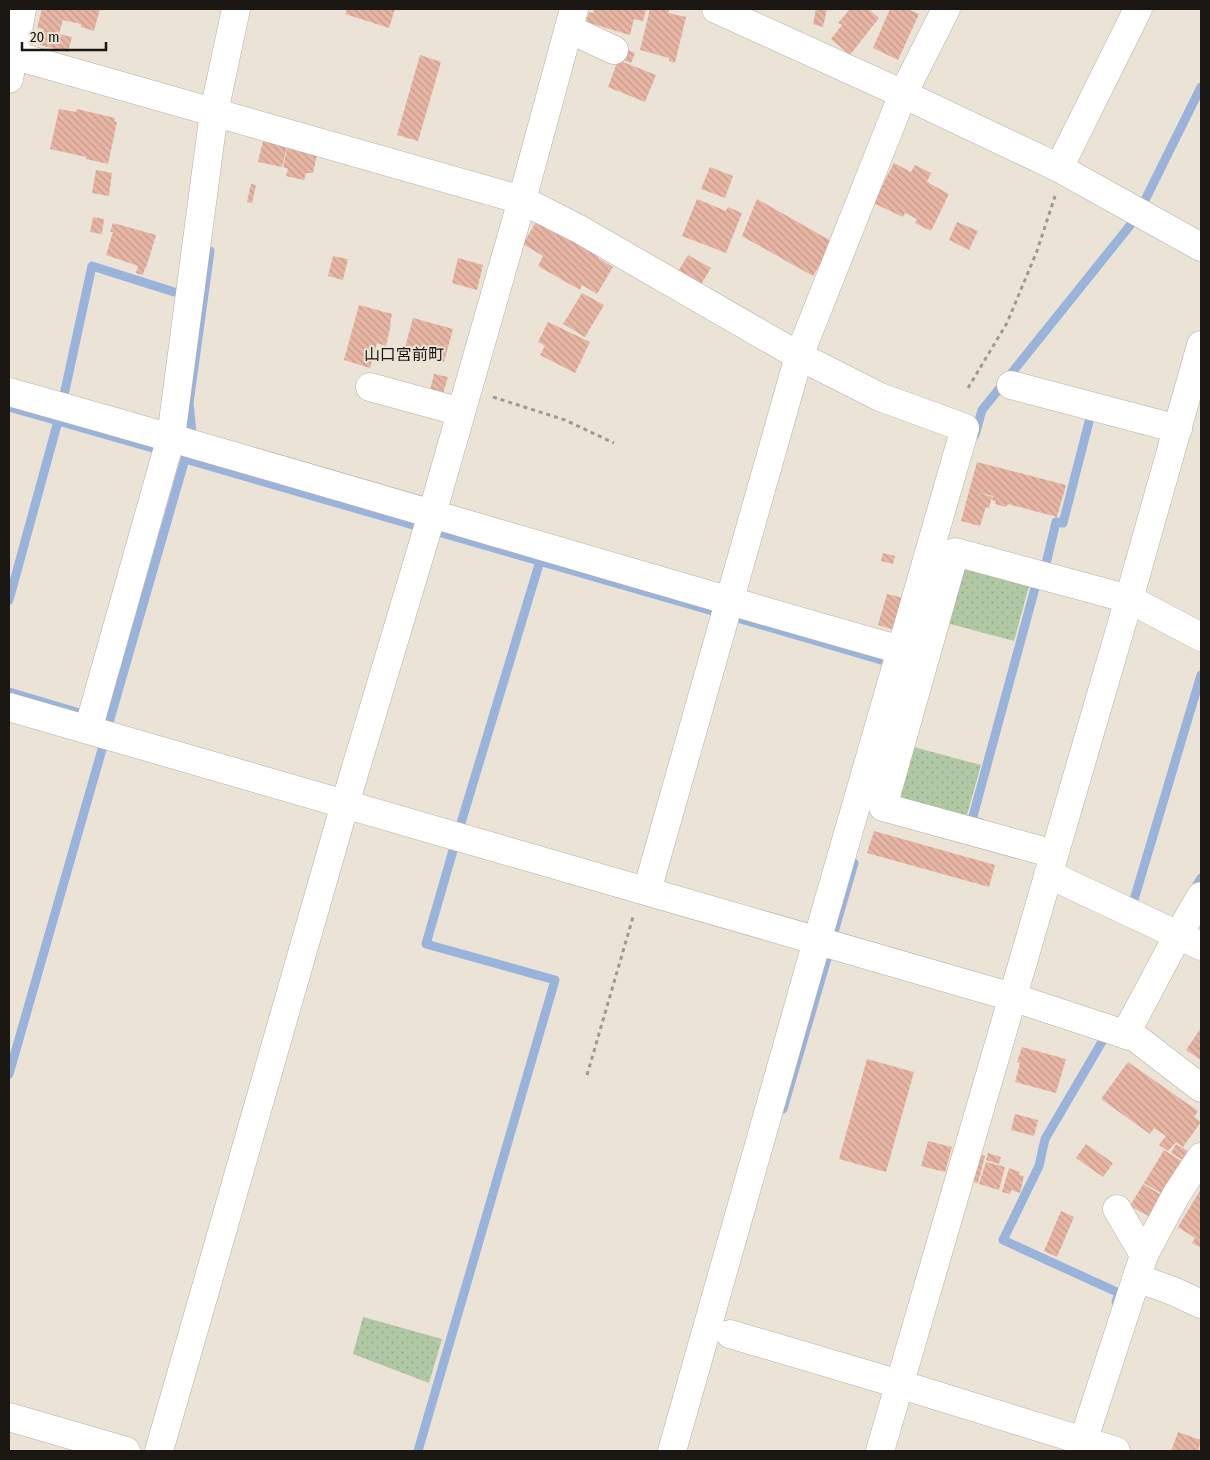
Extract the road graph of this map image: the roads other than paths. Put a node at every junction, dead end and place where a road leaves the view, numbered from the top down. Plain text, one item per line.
1 (22, 9) edge
2 (236, 9) edge
3 (716, 9) edge
4 (946, 9) edge
5 (1138, 9) edge
6 (571, 19) edge
7 (614, 50) dead end
8 (10, 63) edge
9 (903, 94) junction
10 (214, 112) junction
11 (1061, 169) junction
12 (522, 200) junction
13 (1201, 247) edge
14 (1201, 345) edge
15 (799, 356) junction
16 (1011, 385) dead end
17 (370, 387) dead end
18 (9, 392) edge
19 (465, 400) junction
20 (1178, 429) junction
21 (171, 437) junction
22 (432, 514) junction
23 (1129, 599) junction
24 (729, 602) junction
25 (1201, 637) edge
26 (901, 650) junction
27 (9, 707) edge
28 (88, 730) junction
29 (345, 804) junction
30 (1051, 864) junction
31 (644, 891) junction
32 (1201, 896) edge
33 (817, 940) junction
34 (1190, 941) edge
35 (1012, 997) junction
36 (1126, 1035) junction
37 (1201, 1088) edge
38 (1201, 1156) edge
39 (1117, 1209) dead end
40 (1140, 1267) junction
41 (1201, 1304) edge
42 (730, 1334) dead end
43 (899, 1384) junction
44 (9, 1418) edge
45 (1082, 1446) edge
46 (126, 1451) edge
47 (159, 1451) edge
48 (672, 1451) edge
49 (880, 1451) edge
50 (1116, 1451) edge

1 - 8 street
2 - 10 street
3 - 9 street
4 - 9 street
5 - 11 street
6 - 7 street
6 - 12 street
8 - 10 street
9 - 11 street
9 - 15 street
10 - 12 street
10 - 21 street
11 - 13 street
12 - 15 street
12 - 19 street
14 - 20 street
15 - 24 street
15 - 26 street
16 - 20 street
17 - 19 street
18 - 21 street
19 - 22 street
20 - 23 street
21 - 22 street
21 - 28 street
22 - 24 street
22 - 29 street
23 - 25 street
23 - 30 street
23 - 30 street
24 - 26 street
24 - 31 street
26 - 33 street
27 - 28 street
28 - 29 street
29 - 31 street
29 - 47 street
30 - 34 street
30 - 35 street
31 - 33 street
32 - 34 street
33 - 35 street
33 - 48 street
34 - 36 street
35 - 36 street
35 - 43 street
36 - 37 street
38 - 40 street
39 - 40 street
40 - 41 street
40 - 45 street
42 - 43 street
43 - 45 street
43 - 49 street
44 - 46 street
45 - 50 street

